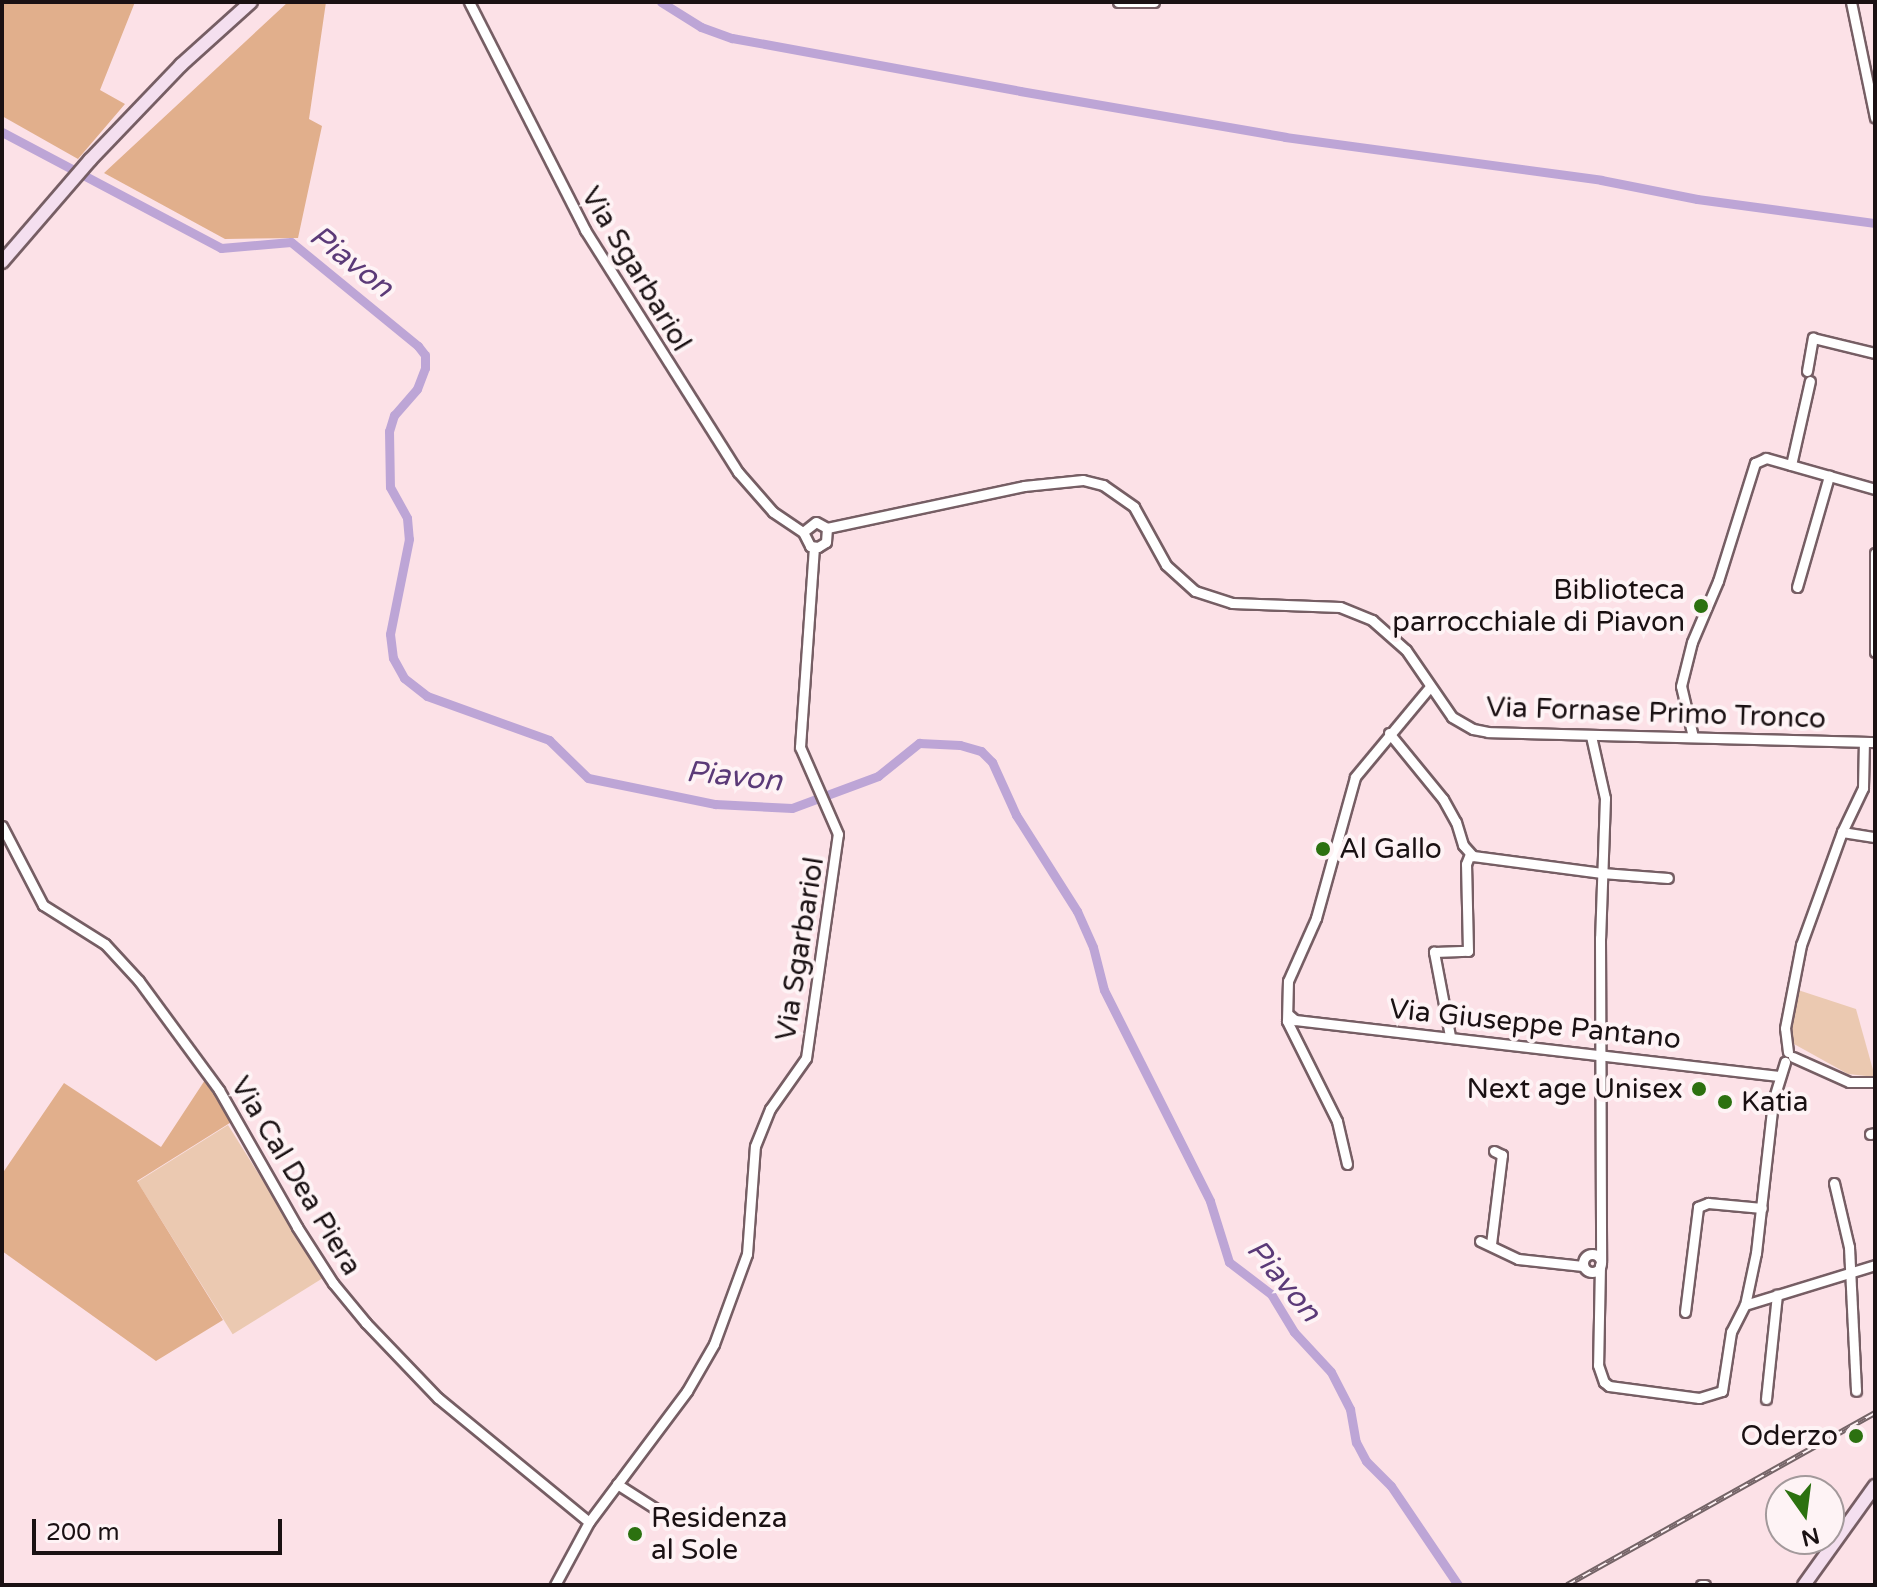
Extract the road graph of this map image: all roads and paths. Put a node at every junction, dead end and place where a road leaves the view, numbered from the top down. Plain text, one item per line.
1 (251, 2) edge
2 (469, 2) edge
3 (1118, 2) edge
4 (1154, 2) edge
5 (1851, 2) edge
6 (1875, 118) edge
7 (2, 262) edge
8 (1875, 353) edge
9 (1791, 465) junction
10 (1829, 476) junction
11 (1875, 489) edge
12 (827, 528) junction
13 (803, 532) junction
14 (814, 547) junction
15 (1875, 553) edge
16 (1797, 587) dead end
17 (1875, 595) edge
18 (1875, 652) edge
19 (1429, 688) junction
20 (1389, 733) junction
21 (1591, 736) junction
22 (1693, 737) junction
23 (1864, 742) junction
24 (1875, 742) edge
25 (2, 826) edge
26 (1842, 832) junction
27 (1875, 837) edge
28 (1470, 854) junction
29 (1602, 873) junction
30 (1668, 878) dead end
31 (1289, 1015) junction
32 (1450, 1036) junction
33 (1601, 1053) junction
34 (1789, 1057) junction
35 (1779, 1076) junction
36 (1875, 1082) edge
37 (1494, 1151) dead end
38 (1347, 1164) dead end
39 (1834, 1183) dead end
40 (1762, 1208) junction
41 (1480, 1241) dead end
42 (1491, 1244) junction
43 (1592, 1263) junction
44 (1875, 1265) edge
45 (1850, 1272) junction
46 (1777, 1295) junction
47 (1745, 1305) junction
48 (1685, 1312) dead end
49 (1856, 1391) dead end
50 (1766, 1399) dead end
51 (617, 1484) junction
52 (1875, 1486) edge
53 (661, 1512) dead end
54 (589, 1522) junction
55 (555, 1585) edge
56 (1804, 1585) edge

1 - 7 main road
2 - 13 street, Via Sgarbariol
3 - 4 street
5 - 6 street
8 - 9 street
9 - 10 street
9 - 22 street
10 - 11 street
10 - 16 street
12 - 13 street
12 - 14 street, Via Sgarbariol
12 - 19 street, Via Fornase Primo Tronco
13 - 14 street, Via Sgarbariol
14 - 51 street, Via Sgarbariol
15 - 17 street
17 - 18 street
19 - 20 street
19 - 21 street, Via Fornase Primo Tronco
20 - 28 street
20 - 31 street
21 - 22 street, Via Fornase Primo Tronco
21 - 29 street
22 - 23 street, Via Fornase Primo Tronco
23 - 24 street, Via Fornase Primo Tronco
23 - 26 street
25 - 54 street, Via Cal Dea Piera
26 - 27 street
26 - 34 street
28 - 29 street
28 - 32 street
29 - 30 street
29 - 33 street
31 - 32 street, Via Giuseppe Pantano
31 - 38 street
32 - 33 street, Via Giuseppe Pantano
33 - 35 street, Via Giuseppe Pantano
33 - 43 street
34 - 35 street
34 - 36 street
35 - 40 street
37 - 42 street
39 - 45 street
40 - 47 street
40 - 48 street
41 - 42 street
42 - 43 street
43 - 47 street
44 - 45 street
45 - 46 street
45 - 49 street
46 - 47 street
46 - 50 street
51 - 53 street
51 - 54 street, Via Sgarbariol
52 - 56 main road
54 - 55 street, Via Sgarbariol

